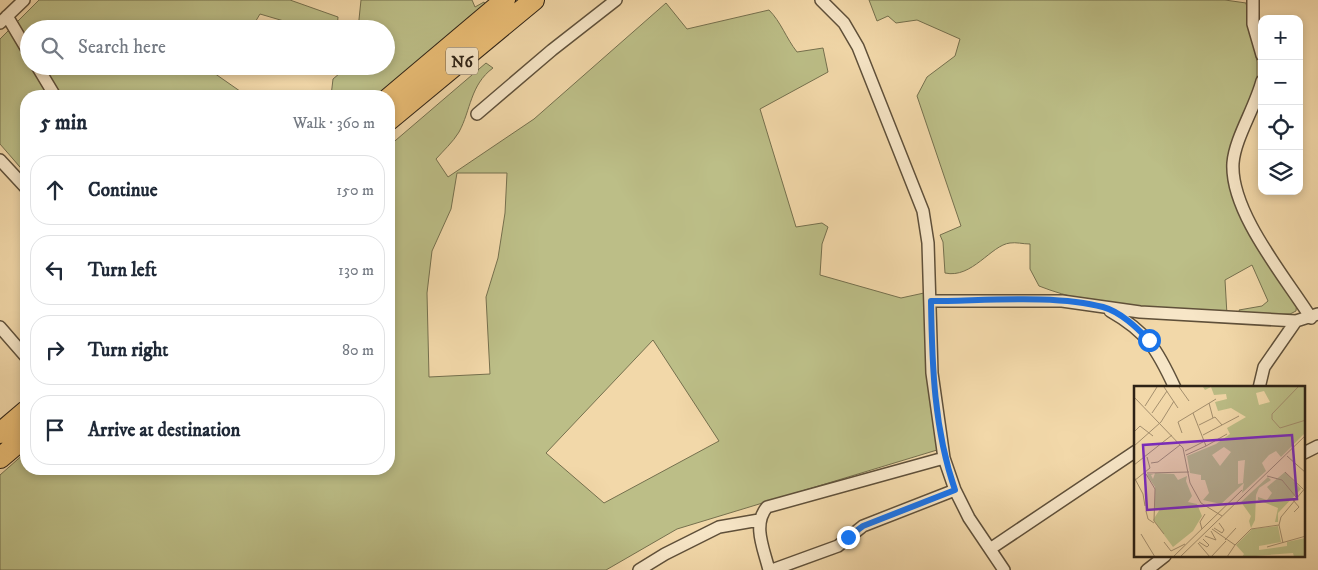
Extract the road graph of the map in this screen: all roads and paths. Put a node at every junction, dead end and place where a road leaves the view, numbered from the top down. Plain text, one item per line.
1 (24, 0) edge
2 (506, 0) edge
3 (534, 0) edge
4 (616, 0) edge
5 (821, 0) edge
6 (1253, 0) edge
7 (3, 20) edge
8 (1258, 40) edge
9 (20, 42) edge
10 (42, 75) edge
11 (51, 90) edge
12 (395, 93) edge
13 (1258, 96) edge
14 (478, 114) dead end
15 (395, 115) edge
16 (0, 160) edge
17 (20, 182) edge
18 (931, 301) junction
19 (1104, 308) junction
20 (1314, 316) edge
21 (1296, 321) junction
22 (0, 327) edge
23 (20, 350) edge
24 (1174, 386) edge
25 (1259, 386) edge
26 (20, 416) edge
27 (0, 433) edge
28 (20, 441) edge
29 (1318, 446) edge
30 (1134, 452) edge
31 (1306, 452) edge
32 (0, 458) edge
33 (944, 458) junction
34 (955, 490) junction
35 (759, 520) junction
36 (990, 549) junction
37 (1162, 558) edge
38 (640, 570) edge
39 (770, 570) edge
40 (1004, 570) edge
41 (1147, 570) edge

1 - 7 street
2 - 12 highway, N6
3 - 15 highway, N6
4 - 14 street
5 - 18 street
6 - 8 street
7 - 9 street
10 - 11 street
13 - 20 street
16 - 17 street
18 - 19 street
18 - 33 street
19 - 21 street
19 - 24 street
20 - 21 street
21 - 25 street
22 - 23 street
26 - 27 highway
28 - 32 highway
29 - 31 street
30 - 36 street
33 - 34 street
33 - 35 street
34 - 36 street
34 - 39 street
35 - 38 street
35 - 39 street
36 - 40 street
37 - 41 street

